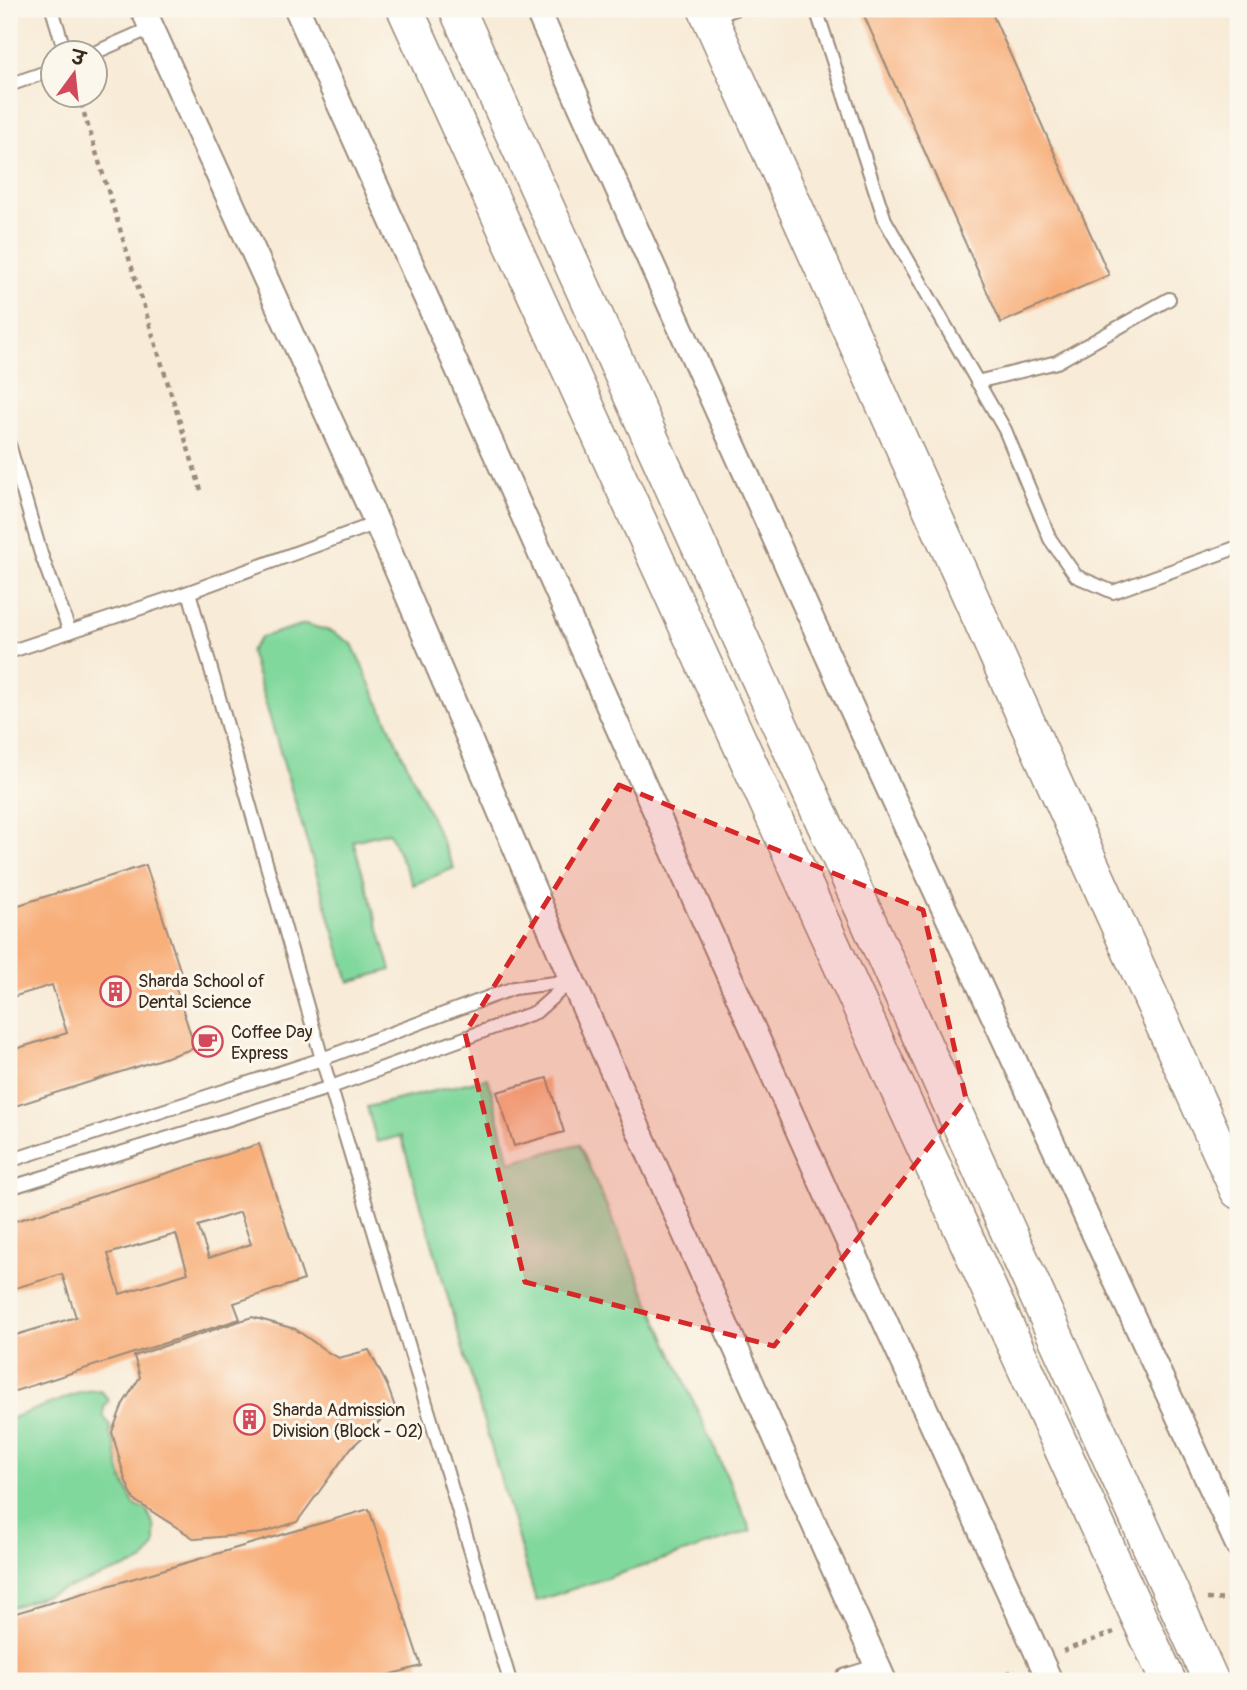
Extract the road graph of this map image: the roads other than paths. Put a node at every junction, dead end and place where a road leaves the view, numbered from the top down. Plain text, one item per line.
1 (52, 9) edge
2 (297, 9) edge
3 (405, 9) edge
4 (457, 9) edge
5 (537, 9) edge
6 (816, 9) edge
7 (717, 12) edge
8 (147, 18) edge
9 (61, 38) edge
10 (108, 44) edge
11 (38, 75) edge
12 (9, 85) edge
13 (1169, 299) dead end
14 (977, 382) junction
15 (9, 444) edge
16 (377, 523) junction
17 (1238, 547) edge
18 (188, 592) junction
19 (70, 632) junction
20 (9, 652) edge
21 (572, 981) junction
22 (322, 1059) junction
23 (331, 1087) junction
24 (9, 1161) edge
25 (9, 1188) edge
26 (1238, 1191) edge
27 (1238, 1545) edge
28 (881, 1676) edge
29 (510, 1681) edge
30 (846, 1681) edge
31 (1050, 1681) edge
32 (1168, 1681) edge
33 (1211, 1681) edge

1 - 9 lane
2 - 31 street
3 - 32 street
4 - 33 street
5 - 27 street
6 - 14 lane
7 - 26 street
8 - 10 lane
8 - 16 street
11 - 12 lane
13 - 14 lane
14 - 17 lane
15 - 19 lane
16 - 18 lane
16 - 21 street
18 - 19 lane
18 - 22 lane
19 - 20 lane
21 - 22 lane
21 - 23 lane
21 - 28 street
22 - 23 lane
22 - 24 lane
23 - 25 lane
23 - 29 lane
28 - 30 street

